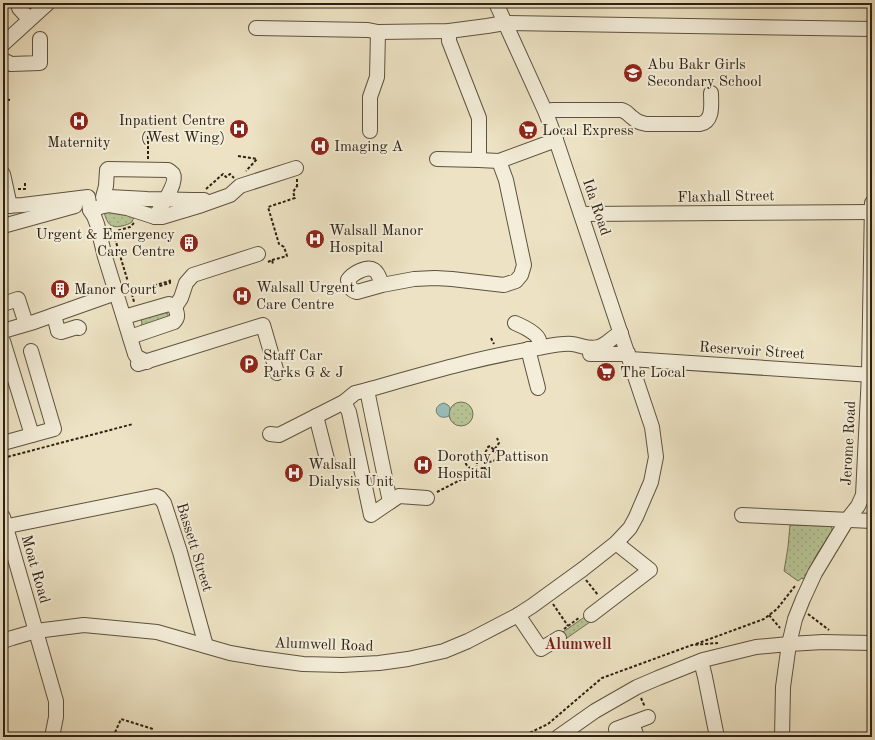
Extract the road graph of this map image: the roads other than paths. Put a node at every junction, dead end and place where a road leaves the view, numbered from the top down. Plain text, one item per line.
1 (18, 3) edge
2 (48, 3) edge
3 (496, 3) edge
4 (29, 19) junction
5 (505, 22) junction
6 (256, 28) dead end
7 (872, 29) edge
8 (449, 31) junction
9 (378, 32) junction
10 (40, 39) dead end
11 (3, 44) edge
12 (3, 60) edge
13 (711, 93) dead end
14 (546, 113) junction
15 (370, 132) dead end
16 (556, 140) junction
17 (437, 159) dead end
18 (479, 160) junction
19 (499, 161) junction
20 (296, 168) dead end
21 (3, 174) edge
22 (103, 197) junction
23 (224, 197) junction
24 (165, 199) junction
25 (872, 203) edge
26 (89, 204) junction
27 (12, 205) edge
28 (872, 212) edge
29 (581, 214) junction
30 (155, 216) junction
31 (25, 220) junction
32 (3, 226) edge
33 (258, 254) dead end
34 (382, 284) dead end
35 (116, 293) junction
36 (3, 304) edge
37 (175, 307) junction
38 (124, 317) junction
39 (52, 320) junction
40 (26, 324) junction
41 (514, 326) dead end
42 (80, 328) dead end
43 (3, 331) edge
44 (126, 334) junction
45 (621, 334) junction
46 (3, 341) edge
47 (560, 345) junction
48 (534, 348) junction
49 (31, 351) dead end
50 (629, 356) junction
51 (277, 373) dead end
52 (870, 374) edge
53 (538, 388) dead end
54 (367, 390) junction
55 (344, 402) junction
56 (316, 416) junction
57 (652, 427) joint
58 (270, 434) dead end
59 (32, 435) junction
60 (3, 443) edge
61 (328, 463) dead end
62 (427, 498) road end
63 (390, 502) junction
64 (742, 515) dead end
65 (847, 520) junction
66 (872, 521) edge
67 (4, 523) edge
68 (616, 543) junction
69 (590, 614) road end
70 (518, 615) junction
71 (36, 631) junction
72 (559, 638) road end
73 (3, 641) edge
74 (872, 643) edge
75 (789, 644) junction
76 (206, 646) junction
77 (701, 660) junction
78 (648, 717) road end
79 (632, 723) junction
80 (616, 729) dead end
81 (52, 737) edge
82 (558, 737) edge
83 (637, 737) edge
84 (717, 737) edge
85 (782, 737) edge

1 - 4 street
2 - 4 street
3 - 5 street, Ida Road
4 - 11 street
5 - 7 street
5 - 8 street
5 - 14 street, Ida Road
6 - 9 street
8 - 9 street
8 - 18 street
9 - 15 street
10 - 12 street
13 - 14 street
14 - 16 street, Ida Road
16 - 19 street
16 - 29 street, Ida Road
17 - 18 street
18 - 19 street
19 - 34 street
20 - 23 street
21 - 27 street
22 - 24 street
22 - 24 street
22 - 26 street
23 - 24 street
23 - 30 street
24 - 30 street
25 - 28 street, Jerome Road
26 - 27 street
26 - 30 street
26 - 31 street
26 - 35 street
27 - 31 street
28 - 29 street, Flaxhall Street
28 - 52 street, Jerome Road
29 - 45 street, Ida Road
31 - 32 street
33 - 37 street
35 - 38 street
35 - 39 street
35 - 44 street
36 - 40 street
37 - 38 street
37 - 44 street
38 - 44 street
39 - 40 street
39 - 42 street
40 - 43 street
41 - 48 street
44 - 51 street
45 - 47 street
45 - 50 street, Ida Road
46 - 59 street
47 - 48 street
47 - 50 street, Reservoir Street
48 - 53 street
48 - 54 street
49 - 59 street
50 - 52 street, Reservoir Street
50 - 57 street, Ida Road
52 - 65 street, Jerome Road
54 - 55 street
54 - 63 street
55 - 56 street
55 - 63 street
56 - 58 street
56 - 61 street
57 - 68 street, Alumwell Road
59 - 60 street
62 - 63 street
64 - 65 street
65 - 66 street
65 - 75 street, Jerome Road
67 - 71 street, Moat Road
67 - 76 street, Bassett Street
68 - 69 street
68 - 70 street, Alumwell Road
70 - 72 street
70 - 76 street, Alumwell Road
71 - 73 street, Alumwell Road
71 - 76 street, Alumwell Road
71 - 81 street, Moat Road
74 - 75 street
75 - 77 street
75 - 85 street, Jerome Road
77 - 82 street
77 - 84 street
78 - 79 street
79 - 80 street
79 - 83 street

